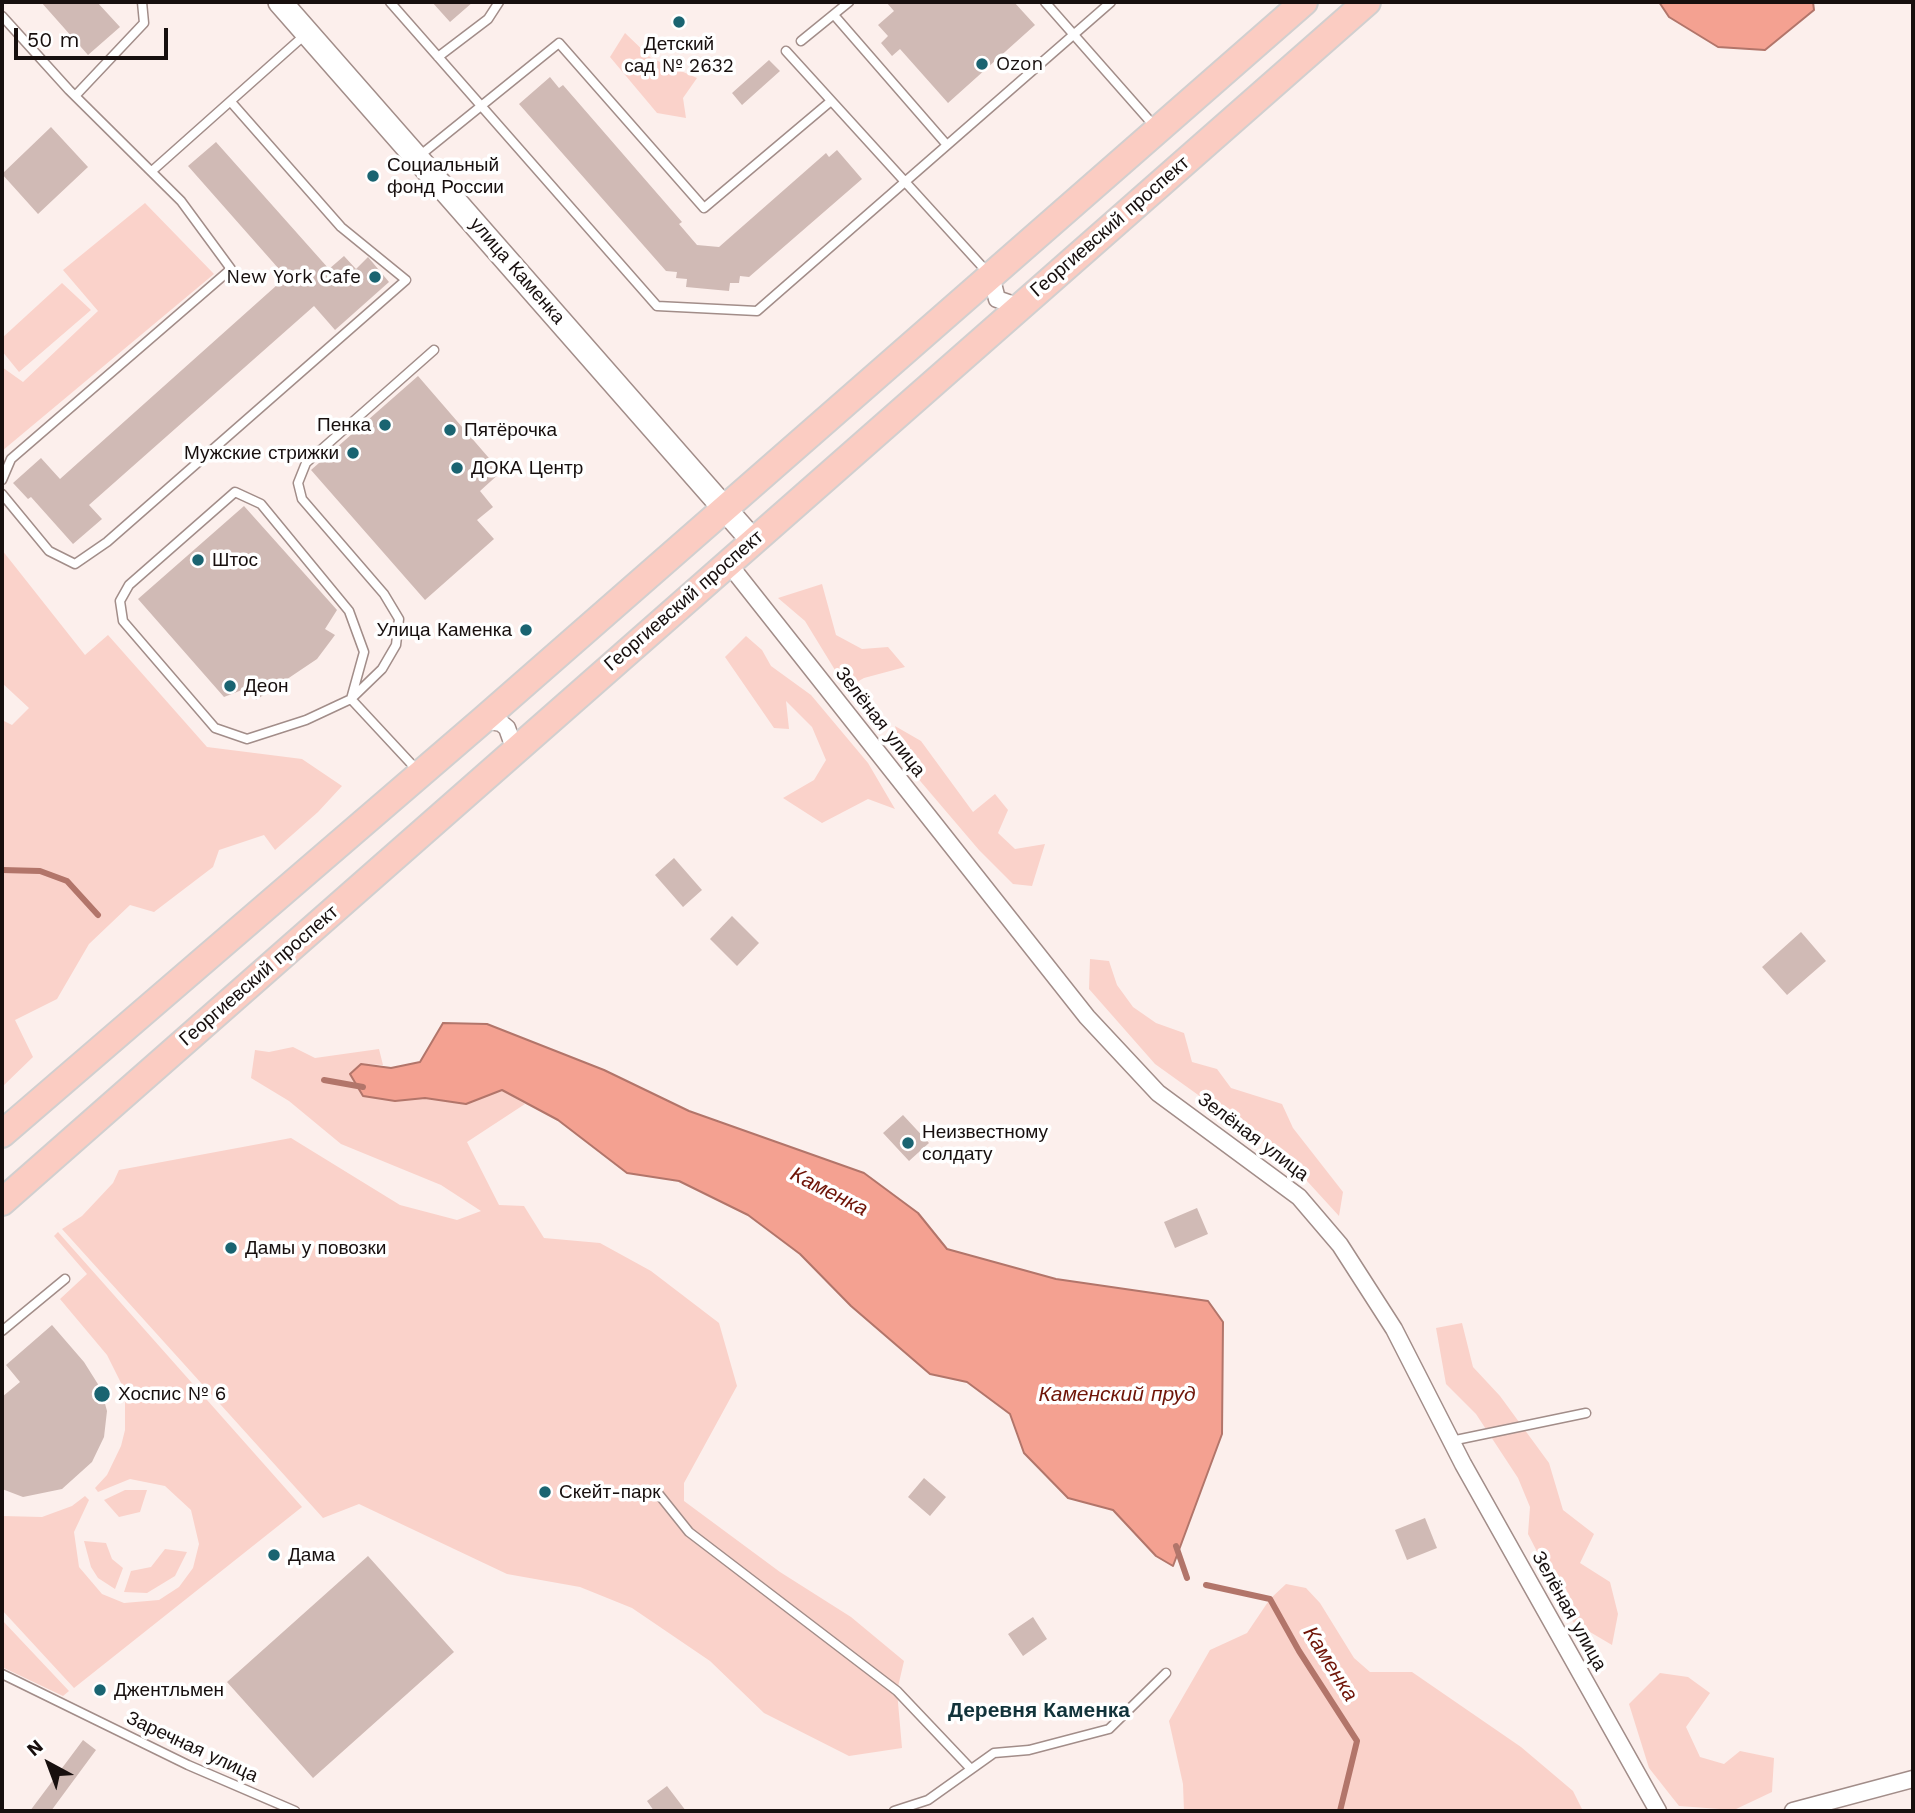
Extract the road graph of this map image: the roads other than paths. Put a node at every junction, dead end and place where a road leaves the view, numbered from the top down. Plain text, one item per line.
1 (142, 2) edge
2 (280, 2) edge
3 (390, 2) edge
4 (499, 2) edge
5 (849, 2) edge
6 (1045, 2) edge
7 (1111, 2) edge
8 (1304, 2) edge
9 (1367, 2) edge
10 (834, 15) junction
11 (2, 16) edge
12 (307, 33) junction
13 (1073, 34) junction
14 (801, 41) dead end
15 (786, 51) dead end
16 (438, 57) junction
17 (76, 95) junction
18 (831, 101) junction
19 (231, 102) junction
20 (481, 105) junction
21 (1158, 130) junction
22 (947, 145) junction
23 (417, 158) junction
24 (152, 171) junction
25 (905, 181) junction
26 (991, 276) junction
27 (1020, 307) junction
28 (434, 350) dead end
29 (2, 480) edge
30 (2, 494) edge
31 (725, 508) junction
32 (753, 541) junction
33 (728, 563) junction
34 (351, 699) junction
35 (483, 720) junction
36 (510, 754) junction
37 (419, 772) junction
38 (2, 1134) edge
39 (2, 1202) edge
40 (65, 1279) dead end
41 (2, 1331) edge
42 (1586, 1413) dead end
43 (1451, 1441) junction
44 (657, 1492) dead end
45 (2, 1674) edge
46 (1166, 1674) dead end
47 (971, 1769) junction
48 (1913, 1779) edge
49 (295, 1811) edge
50 (894, 1811) edge
51 (1658, 1811) edge
52 (1793, 1811) edge

1 - 17 lane
2 - 12 main road, улица Каменка
3 - 16 lane
4 - 16 lane
5 - 10 lane
6 - 13 lane
7 - 13 lane
8 - 21 main road
9 - 27 main road, Георгиевский проспект
10 - 14 lane
10 - 22 lane
11 - 17 lane
12 - 19 lane
12 - 23 main road, улица Каменка
13 - 21 lane
13 - 22 lane
15 - 18 lane
16 - 20 lane
17 - 24 lane
18 - 20 lane
18 - 25 lane
19 - 24 lane
19 - 30 lane
20 - 23 lane
20 - 25 lane
21 - 26 main road
22 - 25 lane
23 - 31 main road, улица Каменка
24 - 29 lane
25 - 26 lane
26 - 27 street
26 - 31 main road
27 - 32 main road, Георгиевский проспект
28 - 34 lane
31 - 32 main road, улица Каменка
31 - 35 main road
32 - 33 main road, Георгиевский проспект
33 - 36 main road, Георгиевский проспект
33 - 43 street, Зелёная улица
34 - 34 lane
34 - 37 lane
35 - 36 street
35 - 37 main road
36 - 39 main road, Георгиевский проспект
37 - 38 main road
40 - 41 lane
42 - 43 lane
43 - 51 street, Зелёная улица
44 - 47 lane
45 - 49 lane, Заречная улица
46 - 47 lane
47 - 50 lane
48 - 52 street

